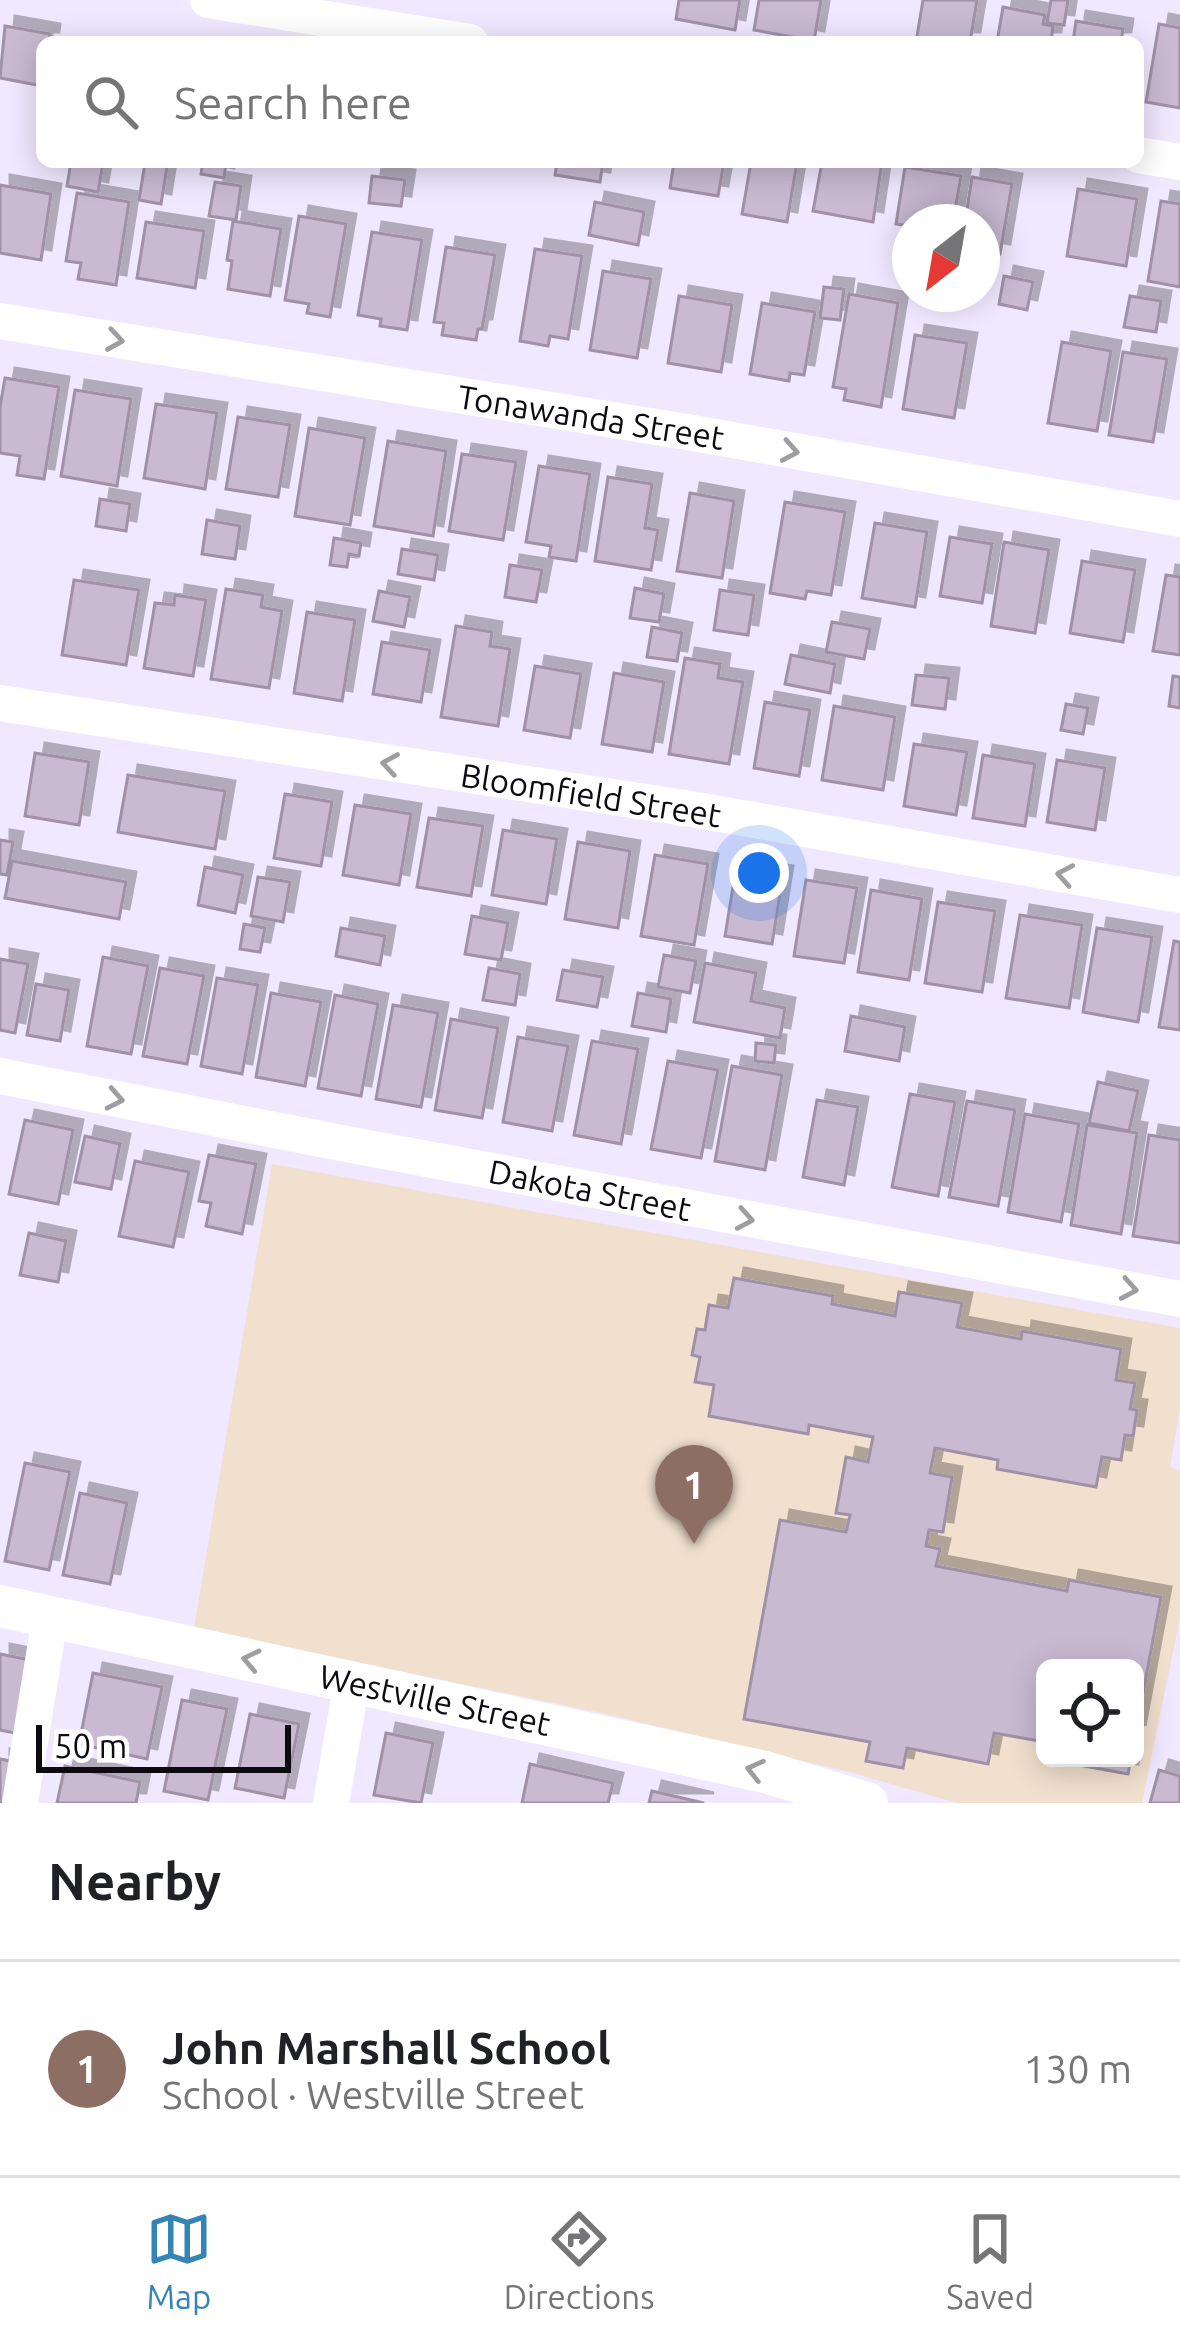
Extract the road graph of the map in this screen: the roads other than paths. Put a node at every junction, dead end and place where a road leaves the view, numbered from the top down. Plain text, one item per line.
1 (208, 0) edge
2 (433, 36) edge
3 (1144, 155) edge
4 (1180, 162) edge
5 (0, 321) edge
6 (1180, 519) edge
7 (0, 703) edge
8 (1180, 895) edge
9 (0, 1076) edge
10 (1180, 1299) edge
11 (0, 1606) edge
12 (50, 1618) junction
13 (352, 1682) junction
14 (20, 1803) edge
15 (332, 1803) edge
16 (867, 1803) edge

1 - 2 street
3 - 4 street
5 -> 6 street, Tonawanda Street
8 -> 7 street, Bloomfield Street
9 -> 10 street, Dakota Street
11 - 12 street, Westville Street
13 -> 12 street, Westville Street
12 - 14 street
13 - 15 street
16 -> 13 street, Westville Street

